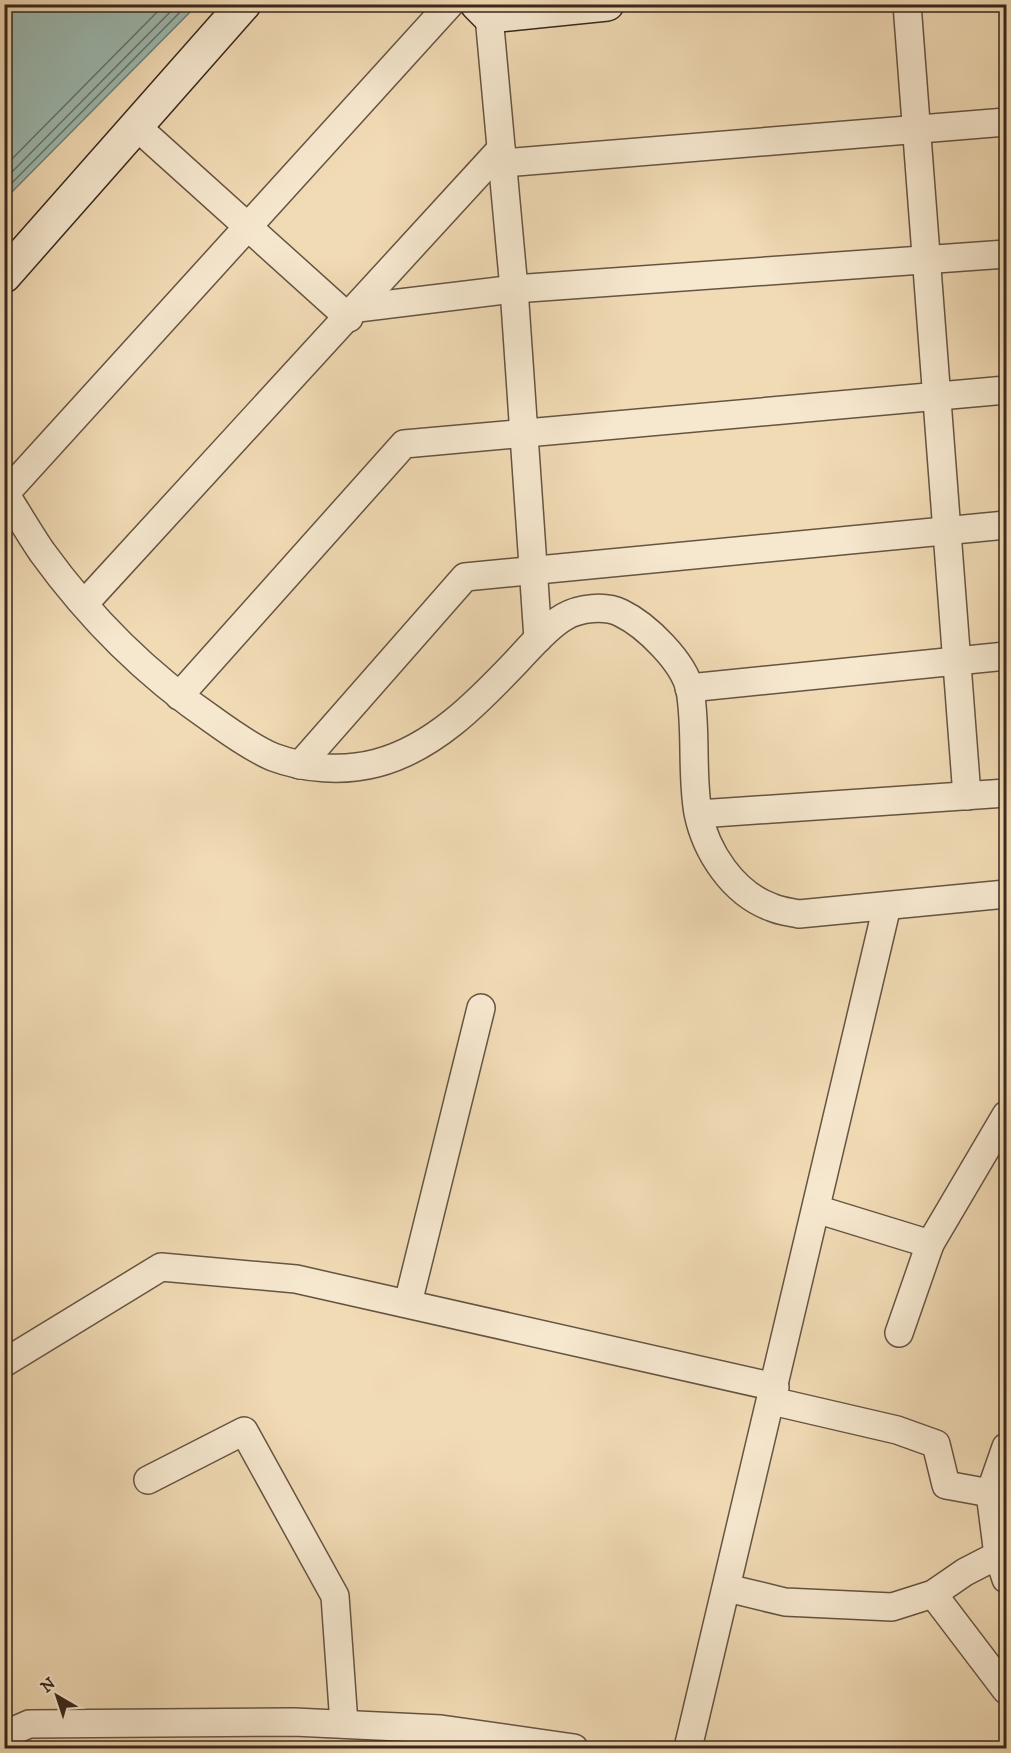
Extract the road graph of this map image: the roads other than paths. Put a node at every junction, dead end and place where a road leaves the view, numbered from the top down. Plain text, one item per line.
1 (244, 4) edge
2 (450, 4) edge
3 (607, 4) edge
4 (907, 4) edge
5 (483, 10) edge
6 (1006, 122) edge
7 (136, 126) junction
8 (916, 129) junction
9 (502, 156) junction
10 (247, 226) junction
11 (1006, 254) edge
12 (926, 259) junction
13 (4, 276) edge
14 (514, 289) junction
15 (353, 313) junction
16 (1006, 390) edge
17 (936, 397) junction
18 (524, 434) junction
19 (5, 493) edge
20 (1006, 525) edge
21 (946, 531) junction
22 (532, 570) junction
23 (84, 604) junction
24 (538, 639) junction
25 (1006, 656) edge
26 (956, 661) junction
27 (689, 688) junction
28 (179, 696) junction
29 (300, 765) junction
30 (1006, 793) edge
31 (967, 796) junction
32 (699, 814) junction
33 (1006, 894) edge
34 (887, 906) junction
35 (481, 1008) dead end
36 (1006, 1115) edge
37 (816, 1209) junction
38 (930, 1244) junction
39 (408, 1303) junction
40 (899, 1333) dead end
41 (4, 1363) edge
42 (773, 1394) junction
43 (1006, 1447) edge
44 (148, 1480) dead end
45 (996, 1500) edge
46 (1002, 1567) edge
47 (727, 1588) junction
48 (933, 1594) junction
49 (1006, 1690) edge
50 (344, 1724) junction
51 (4, 1736) edge
52 (574, 1749) edge
53 (688, 1749) edge

1 - 7 street
2 - 10 street
3 - 5 street
4 - 8 street
5 - 9 street
6 - 8 street
7 - 10 street
7 - 13 street
8 - 9 street
8 - 12 street
9 - 14 street
9 - 15 street
10 - 15 street
10 - 19 street
11 - 12 street
12 - 14 street
12 - 17 street
14 - 15 street
14 - 18 street
15 - 23 street
16 - 17 street
17 - 18 street
17 - 21 street
18 - 22 street
18 - 28 street
19 - 23 street
20 - 21 street
21 - 22 street
21 - 26 street
22 - 24 street
22 - 29 street
23 - 28 street
24 - 27 street
24 - 29 street
25 - 26 street
26 - 27 street
26 - 31 street
27 - 32 street
28 - 29 street
30 - 31 street
31 - 32 street
32 - 34 street
33 - 34 street
34 - 37 street
35 - 39 street
36 - 38 street
37 - 38 street
37 - 42 street
38 - 40 street
39 - 41 street
39 - 42 street
42 - 45 street
42 - 47 street
43 - 45 street
44 - 50 street
45 - 46 street
46 - 48 street
47 - 48 street
47 - 53 street
48 - 49 street
50 - 51 street
50 - 52 street

